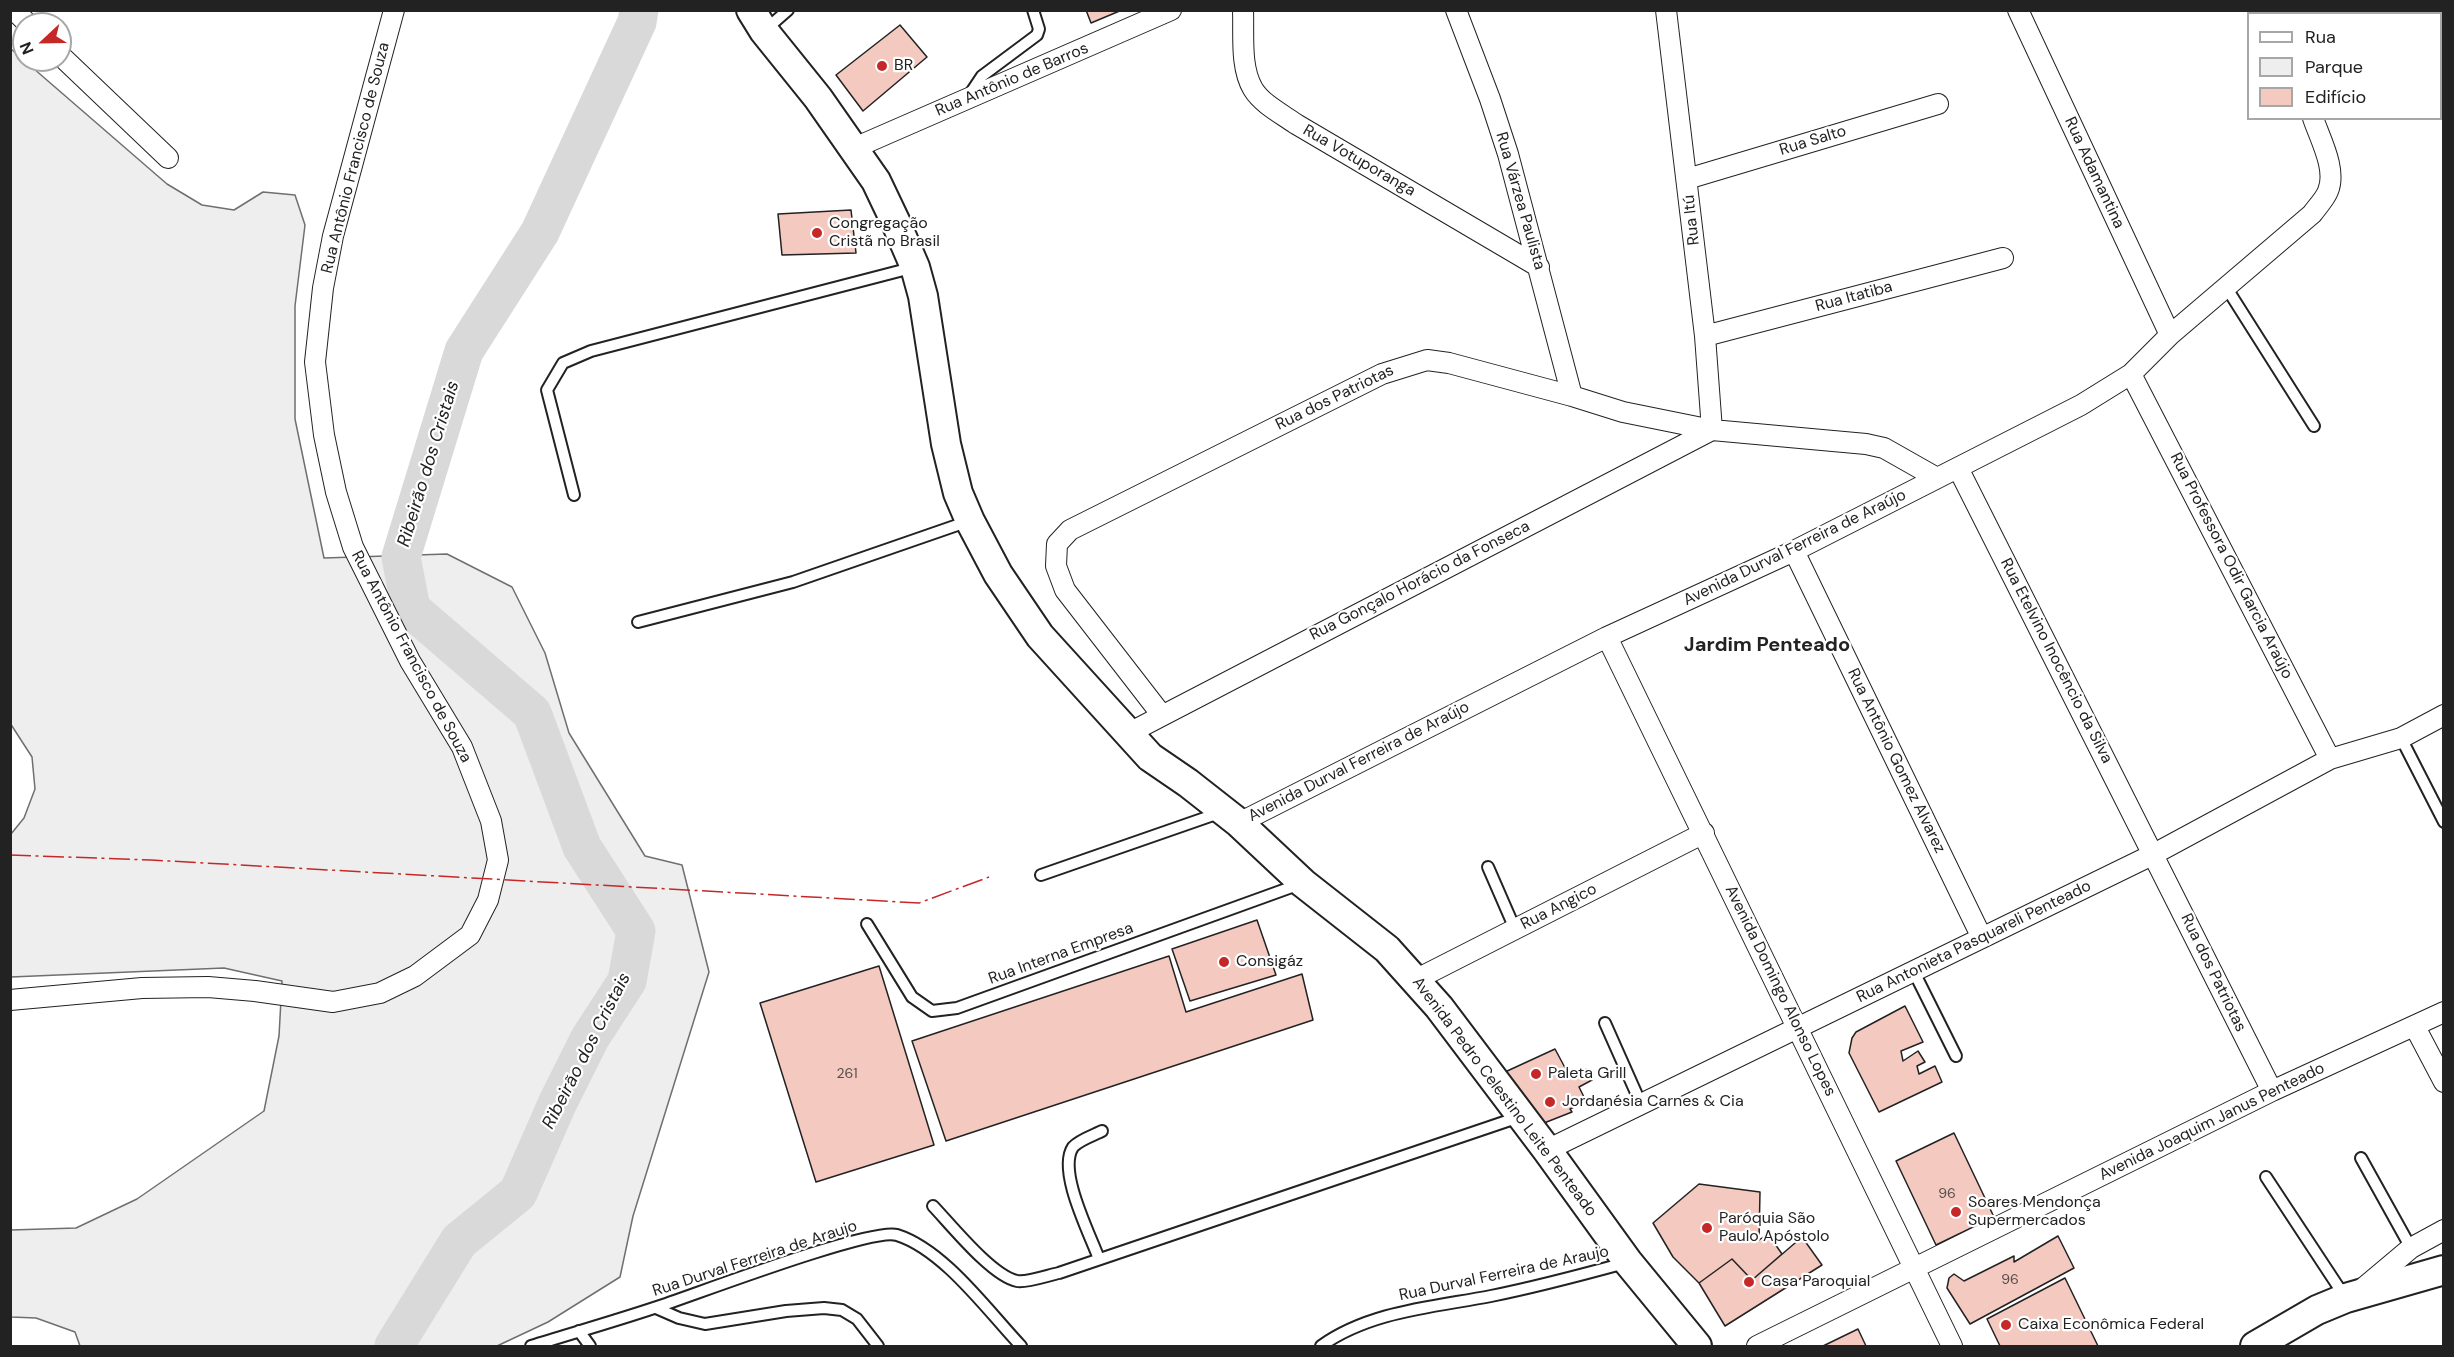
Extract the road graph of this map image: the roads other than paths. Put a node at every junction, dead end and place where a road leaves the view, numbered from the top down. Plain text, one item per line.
1 (394, 10) edge
2 (788, 10) edge
3 (1033, 10) edge
4 (1172, 10) edge
5 (1243, 10) edge
6 (1456, 10) edge
7 (1666, 10) edge
8 (2018, 10) edge
9 (757, 21) edge
10 (72, 66) edge
11 (966, 100) junction
12 (1938, 104) dead end
13 (2314, 120) edge
14 (852, 149) junction
15 (168, 158) dead end
16 (1687, 178) junction
17 (2003, 258) dead end
18 (915, 267) junction
19 (1539, 267) junction
20 (2226, 287) junction
21 (2170, 335) junction
22 (1705, 336) junction
23 (2132, 374) junction
24 (1572, 396) junction
25 (2314, 426) dead end
26 (1712, 430) junction
27 (1958, 468) junction
28 (1937, 478) junction
29 (574, 495) dead end
30 (970, 521) junction
31 (1794, 551) junction
32 (638, 622) dead end
33 (1607, 637) junction
34 (1161, 714) junction
35 (2444, 716) edge
36 (1129, 733) junction
37 (2401, 738) junction
38 (2330, 759) junction
39 (1231, 817) junction
40 (2444, 822) edge
41 (1704, 833) junction
42 (2154, 854) junction
43 (1488, 867) dead end
44 (1041, 875) dead end
45 (1303, 883) junction
46 (867, 924) dead end
47 (1515, 929) junction
48 (1982, 939) junction
49 (1914, 972) junction
50 (1415, 980) junction
51 (10, 1000) edge
52 (2444, 1012) edge
53 (1605, 1023) dead end
54 (2415, 1027) junction
55 (1798, 1028) junction
56 (1956, 1056) dead end
57 (2444, 1082) edge
58 (2272, 1091) junction
59 (1641, 1104) junction
60 (1522, 1116) junction
61 (1102, 1131) dead end
62 (1547, 1150) junction
63 (2361, 1158) dead end
64 (2266, 1177) dead end
65 (933, 1206) dead end
66 (2444, 1230) edge
67 (2411, 1248) junction
68 (1099, 1259) junction
69 (1628, 1262) junction
70 (1912, 1268) junction
71 (2444, 1270) edge
72 (2351, 1296) junction
73 (656, 1308) junction
74 (579, 1331) junction
75 (531, 1347) edge
76 (590, 1347) edge
77 (878, 1347) edge
78 (1021, 1347) edge
79 (1321, 1347) edge
80 (1697, 1347) edge
81 (1757, 1347) edge
82 (1952, 1347) edge
83 (2254, 1347) edge

1 - 51 street, Rua Antônio Francisco de Souza
2 - 9 lane
3 - 11 lane
4 - 11 street, Rua Antônio de Barros
5 - 19 street, Rua Votuporanga
6 - 19 street, Rua Várzea Paulista
7 - 16 street, Rua Itú
8 - 21 street, Rua Adamantina
9 - 14 street, Avenida Pedro Celestino Leite Penteado
10 - 15 street
11 - 14 street, Rua Antônio de Barros
12 - 16 street, Rua Salto
13 - 20 street, Avenida Durval Ferreira de Araújo
14 - 18 street, Avenida Pedro Celestino Leite Penteado
16 - 22 street, Rua Itú
17 - 22 street, Rua Itatiba
18 - 29 lane
18 - 30 street, Avenida Pedro Celestino Leite Penteado
19 - 24 street, Rua Várzea Paulista
20 - 21 street, Avenida Durval Ferreira de Araújo
20 - 25 lane
21 - 23 street, Avenida Durval Ferreira de Araújo
22 - 26 street, Rua Itú
23 - 27 street, Avenida Durval Ferreira de Araújo
23 - 38 street, Rua Professora Odir Garcia Araújo
24 - 26 street, Rua dos Patriotas
24 - 34 street, Rua dos Patriotas
26 - 28 street, Rua dos Patriotas
26 - 34 street, Rua Gonçalo Horácio da Fonseca
27 - 28 street, Avenida Durval Ferreira de Araújo
27 - 42 street, Rua Etelvino Inocêncio da Silva
28 - 31 street, Avenida Durval Ferreira de Araújo
30 - 32 lane
30 - 36 street, Avenida Pedro Celestino Leite Penteado
31 - 33 street, Avenida Durval Ferreira de Araújo
31 - 48 street, Rua Antônio Gomez Alvarez
33 - 39 street, Avenida Durval Ferreira de Araújo
33 - 41 street, Avenida Domingo Alonso Lopes
34 - 36 street, Rua Gonçalo Horácio da Fonseca
35 - 37 street, Rua Antonieta Pasquareli Penteado
36 - 39 street, Avenida Pedro Celestino Leite Penteado
37 - 38 street, Rua Antonieta Pasquareli Penteado
37 - 40 lane
38 - 42 street, Rua Antonieta Pasquareli Penteado
39 - 44 lane
39 - 45 street, Avenida Pedro Celestino Leite Penteado
41 - 47 street, Rua Angico
41 - 55 street, Avenida Domingo Alonso Lopes
42 - 48 street, Rua Antonieta Pasquareli Penteado
42 - 58 street, Rua dos Patriotas
43 - 47 lane
45 - 46 lane, Rua Interna Empresa
45 - 50 street, Avenida Pedro Celestino Leite Penteado
47 - 50 street, Rua Angico
48 - 49 street, Rua Antonieta Pasquareli Penteado
49 - 55 street, Rua Antonieta Pasquareli Penteado
49 - 56 lane
50 - 60 street, Avenida Pedro Celestino Leite Penteado
52 - 54 street, Avenida Joaquim Janus Penteado
53 - 59 lane
54 - 57 street
54 - 58 street, Avenida Joaquim Janus Penteado
55 - 59 street, Rua Antonieta Pasquareli Penteado
55 - 70 street, Avenida Domingo Alonso Lopes
58 - 70 street, Avenida Joaquim Janus Penteado
59 - 62 street, Rua Antonieta Pasquareli Penteado
60 - 62 street, Avenida Pedro Celestino Leite Penteado
60 - 68 lane
61 - 68 lane
62 - 69 street, Avenida Pedro Celestino Leite Penteado
63 - 67 lane
64 - 72 lane
65 - 68 lane
66 - 67 street
67 - 72 street
69 - 79 lane, Rua Durval Ferreira de Araujo
69 - 80 street, Avenida Pedro Celestino Leite Penteado
70 - 81 street, Avenida Joaquim Janus Penteado
70 - 82 street, Avenida Domingo Alonso Lopes
71 - 72 street
72 - 83 street
73 - 74 lane, Rua Durval Ferreira de Araujo
73 - 77 lane
73 - 78 lane, Rua Durval Ferreira de Araujo
74 - 75 lane, Rua Durval Ferreira de Araujo
74 - 76 lane

